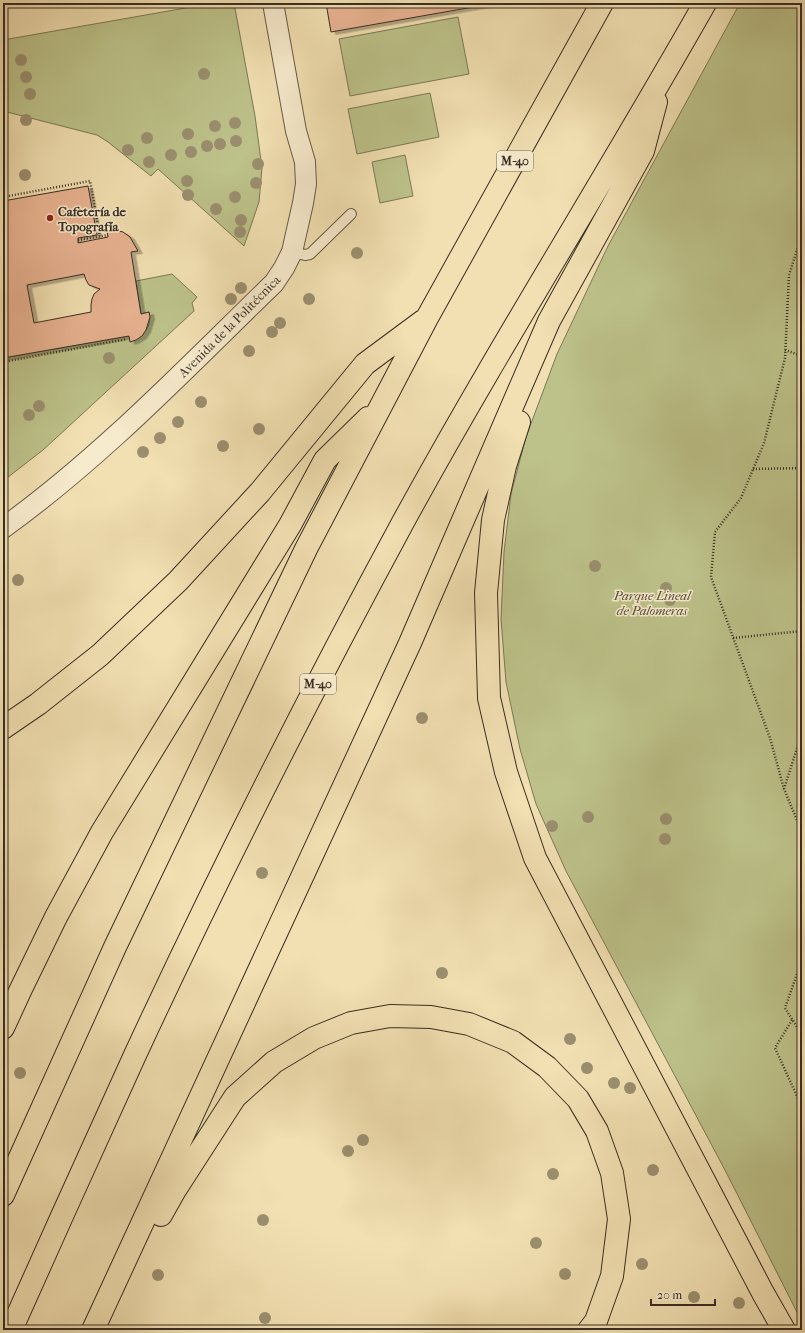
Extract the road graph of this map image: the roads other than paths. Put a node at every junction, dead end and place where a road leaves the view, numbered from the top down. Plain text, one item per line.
1 (273, 3) edge
2 (602, 3) edge
3 (705, 3) edge
4 (663, 76) junction
5 (351, 214) dead end
6 (292, 252) junction
7 (427, 318) junction
8 (549, 321) junction
9 (382, 404) junction
10 (3, 528) edge
11 (3, 728) edge
12 (3, 1028) edge
13 (3, 1195) edge
14 (14, 1323) edge
15 (94, 1330) edge
16 (590, 1330) edge
17 (784, 1330) edge

1 - 6 street, Avenida de la Politécnica
2 - 7 highway, M-40
3 - 4 highway, M-40
4 - 8 highway
4 - 14 highway, M-40
5 - 6 lane
6 - 10 street, Avenida de la Politécnica
7 - 9 highway, M-40
7 - 11 highway
8 - 15 highway
8 - 17 highway
9 - 12 highway
9 - 13 highway, M-40
15 - 16 highway

